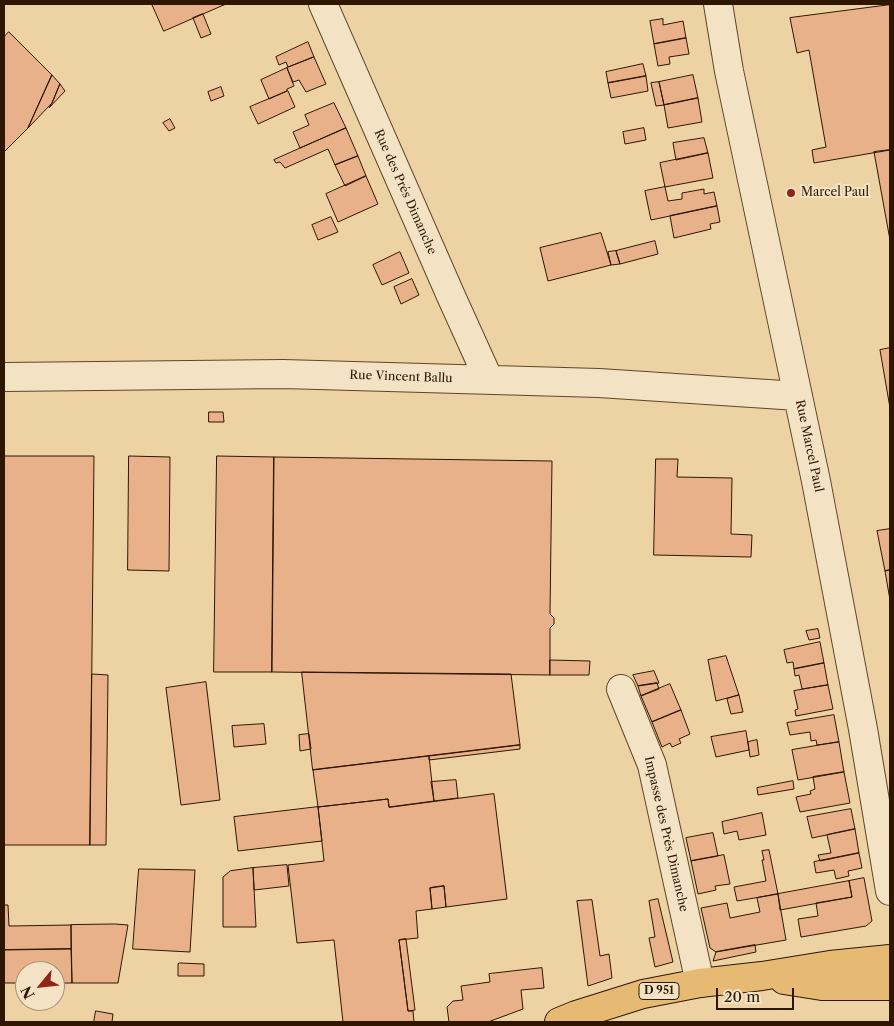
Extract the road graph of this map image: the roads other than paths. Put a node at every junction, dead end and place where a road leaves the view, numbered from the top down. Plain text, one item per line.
1 (323, 4) edge
2 (718, 4) edge
3 (4, 377) edge
4 (489, 380) junction
5 (798, 396) junction
6 (621, 689) dead end
7 (890, 891) edge
8 (890, 959) edge
9 (762, 976) junction
10 (700, 983) junction
11 (890, 986) edge
12 (558, 1022) edge

1 - 4 street, Rue des Prés Dimanche
2 - 5 street, Rue Marcel Paul
3 - 4 street, Rue Vincent Ballu
4 - 5 street, Rue Vincent Ballu
5 - 7 street, Rue Marcel Paul
6 - 10 street, Impasse des Près Dimanche
8 - 9 main road, D 951
9 - 10 main road, D 951
9 - 11 main road, D 951
10 - 12 main road, D 951

